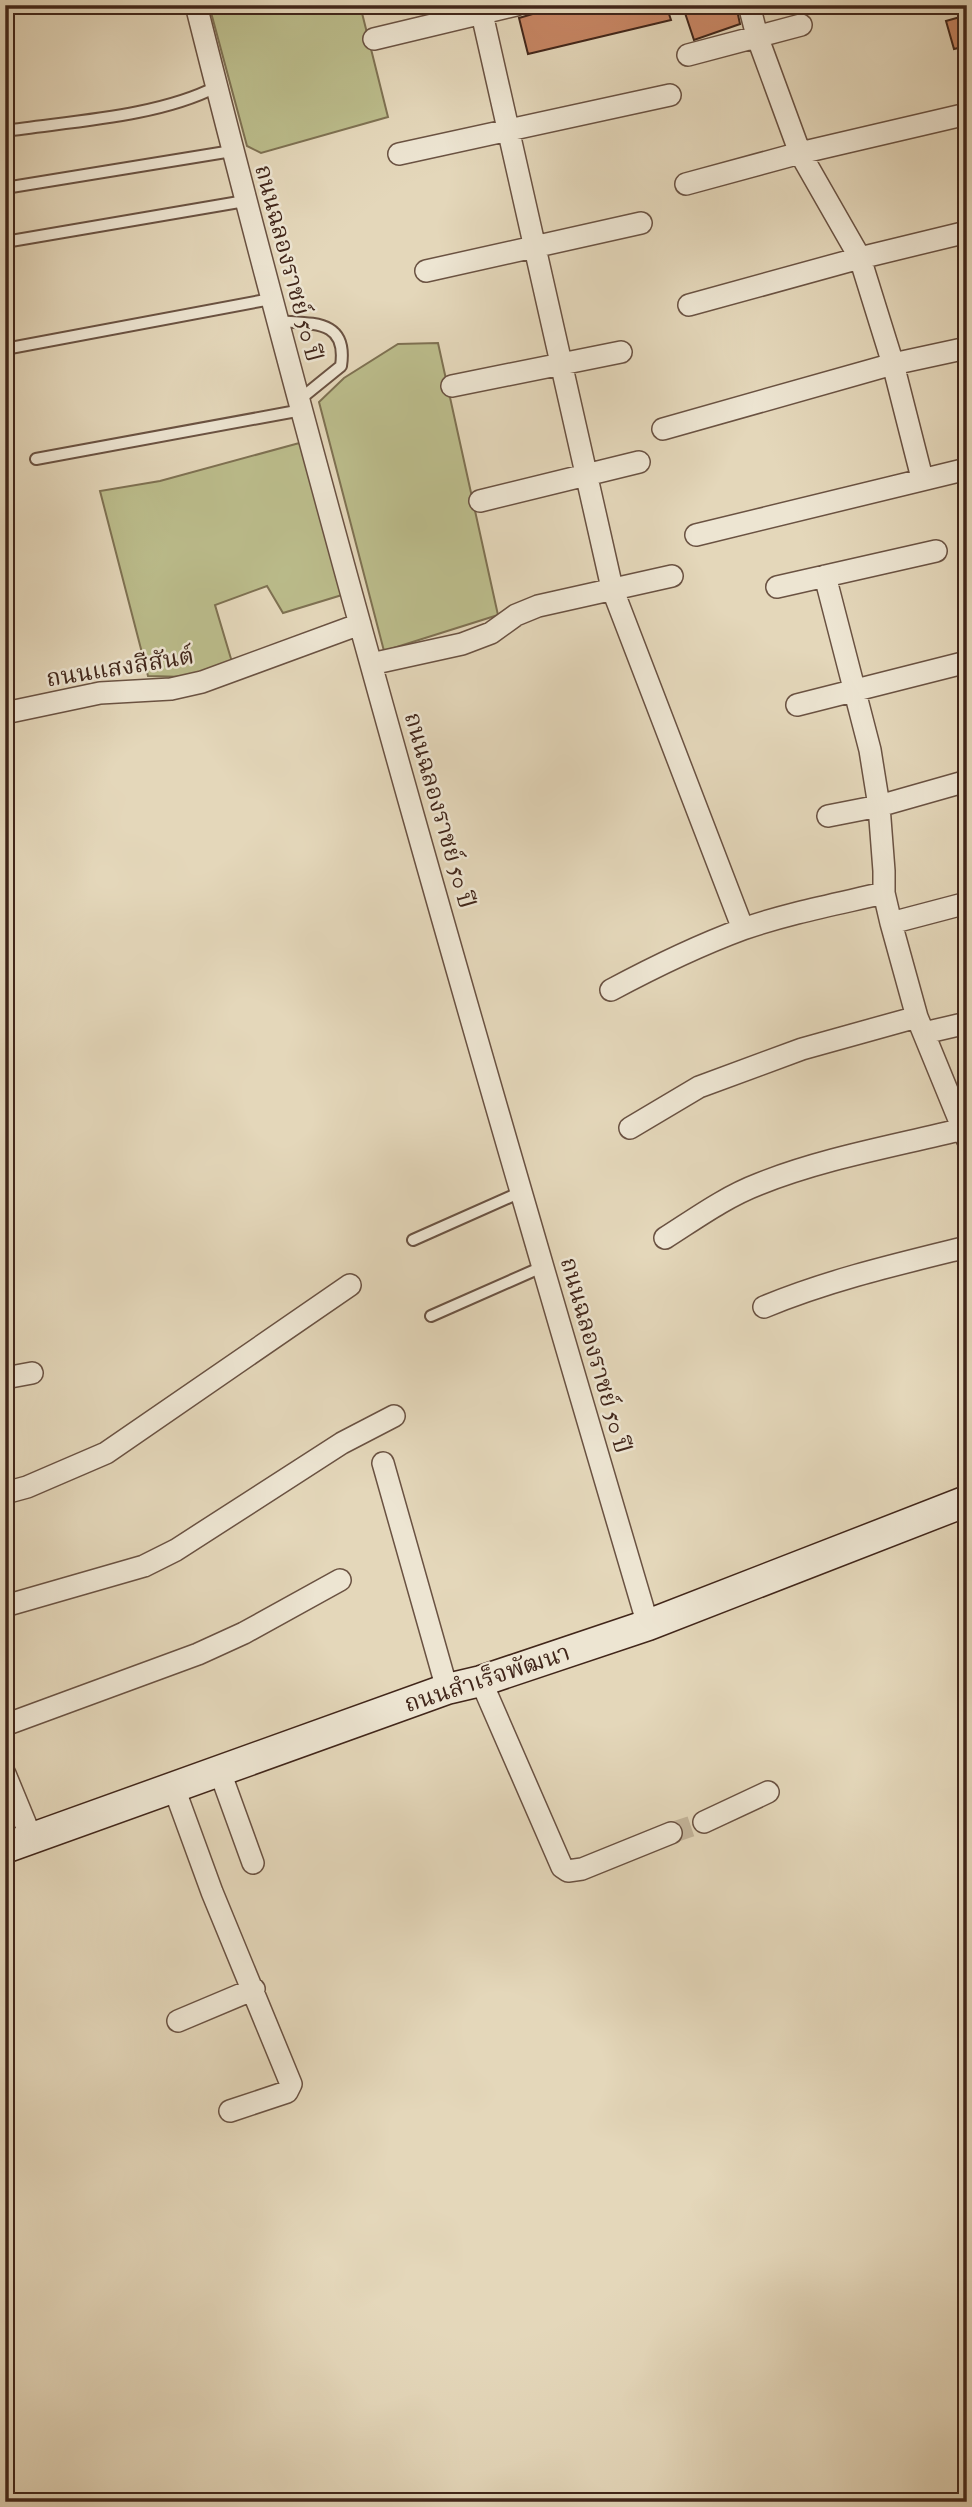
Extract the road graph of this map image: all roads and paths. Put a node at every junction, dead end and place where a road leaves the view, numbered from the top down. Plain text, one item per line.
1 (196, 5) edge
2 (516, 5) edge
3 (749, 5) edge
4 (480, 9) edge
5 (801, 25) dead end
6 (757, 37) junction
7 (374, 39) dead end
8 (688, 55) dead end
9 (216, 87) junction
10 (670, 96) dead end
11 (967, 114) edge
12 (5, 131) edge
13 (507, 131) junction
14 (232, 151) junction
15 (800, 153) junction
16 (398, 155) dead end
17 (686, 184) dead end
18 (5, 188) edge
19 (245, 201) junction
20 (642, 223) dead end
21 (967, 232) edge
22 (5, 242) edge
23 (534, 248) junction
24 (860, 258) junction
25 (426, 271) dead end
26 (271, 299) junction
27 (689, 305) dead end
28 (278, 321) junction
29 (967, 348) edge
30 (5, 349) edge
31 (621, 352) dead end
32 (561, 363) junction
33 (893, 364) junction
34 (452, 386) dead end
35 (301, 405) junction
36 (663, 429) dead end
37 (36, 460) dead end
38 (639, 462) dead end
39 (967, 469) edge
40 (587, 474) junction
41 (922, 478) junction
42 (480, 500) dead end
43 (696, 535) dead end
44 (936, 551) dead end
45 (672, 576) dead end
46 (825, 576) junction
47 (776, 587) dead end
48 (612, 588) junction
49 (360, 624) junction
50 (967, 663) edge
51 (371, 664) junction
52 (854, 691) junction
53 (797, 705) dead end
54 (5, 713) edge
55 (967, 781) edge
56 (879, 806) junction
57 (828, 816) dead end
58 (884, 893) junction
59 (967, 903) edge
60 (891, 923) junction
61 (743, 929) junction
62 (611, 990) dead end
63 (967, 1023) edge
64 (920, 1025) junction
65 (630, 1129) dead end
66 (965, 1134) edge
67 (522, 1192) junction
68 (665, 1238) dead end
69 (413, 1240) dead end
70 (967, 1247) edge
71 (542, 1267) junction
72 (350, 1285) dead end
73 (764, 1307) dead end
74 (431, 1316) dead end
75 (32, 1373) dead end
76 (5, 1378) edge
77 (394, 1416) dead end
78 (383, 1463) dead end
79 (5, 1493) edge
80 (967, 1501) edge
81 (340, 1580) dead end
82 (5, 1606) edge
83 (648, 1625) junction
84 (481, 1681) junction
85 (447, 1689) junction
86 (5, 1725) edge
87 (220, 1772) junction
88 (5, 1774) edge
89 (174, 1788) junction
90 (768, 1792) dead end
91 (704, 1822) tunnel mouth
92 (671, 1833) tunnel mouth
93 (12, 1843) edge
94 (253, 1863) dead end
95 (254, 1989) junction
96 (178, 2021) dead end
97 (230, 2111) dead end

1 - 9 street, ถนนฉลองราชย์ 50 ปี
2 - 4 street
3 - 6 street
4 - 7 street
4 - 13 street
5 - 6 street
6 - 8 street
6 - 15 street
9 - 12 lane
9 - 14 street, ถนนฉลองราชย์ 50 ปี
10 - 13 street
11 - 15 street
13 - 16 street
13 - 23 street
14 - 18 lane
14 - 19 street, ถนนฉลองราชย์ 50 ปี
15 - 17 street
15 - 24 street
19 - 22 lane
19 - 26 street, ถนนฉลองราชย์ 50 ปี
20 - 23 street
21 - 24 street
23 - 25 street
23 - 32 street
24 - 27 street
24 - 33 street
26 - 28 street, ถนนฉลองราชย์ 50 ปี
26 - 30 lane
28 - 35 street, ถนนฉลองราชย์ 50 ปี
28 - 35 lane
29 - 33 street
31 - 32 street
32 - 34 street
32 - 40 street
33 - 36 street
33 - 41 street
35 - 37 lane
35 - 49 street, ถนนฉลองราชย์ 50 ปี
38 - 40 street
39 - 41 street
40 - 42 street
40 - 48 street
41 - 43 street
44 - 46 street
45 - 48 street
46 - 47 street
46 - 52 street
48 - 51 street
48 - 61 street
49 - 51 street, ถนนฉลองราชย์ 50 ปี
49 - 54 street, ถนนแสงสีสันต์
50 - 52 street
51 - 67 street, ถนนฉลองราชย์ 50 ปี
52 - 53 street
52 - 56 street
55 - 56 street
56 - 57 street
56 - 58 street
58 - 60 street
58 - 61 street
59 - 60 street
60 - 64 street
61 - 62 street
63 - 64 street
64 - 65 street
64 - 66 street
66 - 68 street
67 - 69 lane
67 - 71 street, ถนนฉลองราชย์ 50 ปี
70 - 73 street
71 - 74 lane
71 - 83 street, ถนนฉลองราชย์ 50 ปี
72 - 79 street
75 - 76 street
77 - 82 street
78 - 85 street
80 - 83 street, ถนนสำเร็จพัฒนา
81 - 86 street
83 - 84 street, ถนนสำเร็จพัฒนา
84 - 85 street, ถนนสำเร็จพัฒนา
84 - 92 street
85 - 87 street, ถนนสำเร็จพัฒนา
87 - 89 street, ถนนสำเร็จพัฒนา
87 - 94 street
88 - 93 street
89 - 93 street, ถนนสำเร็จพัฒนา
89 - 95 street
90 - 91 street
95 - 96 street
95 - 97 street

